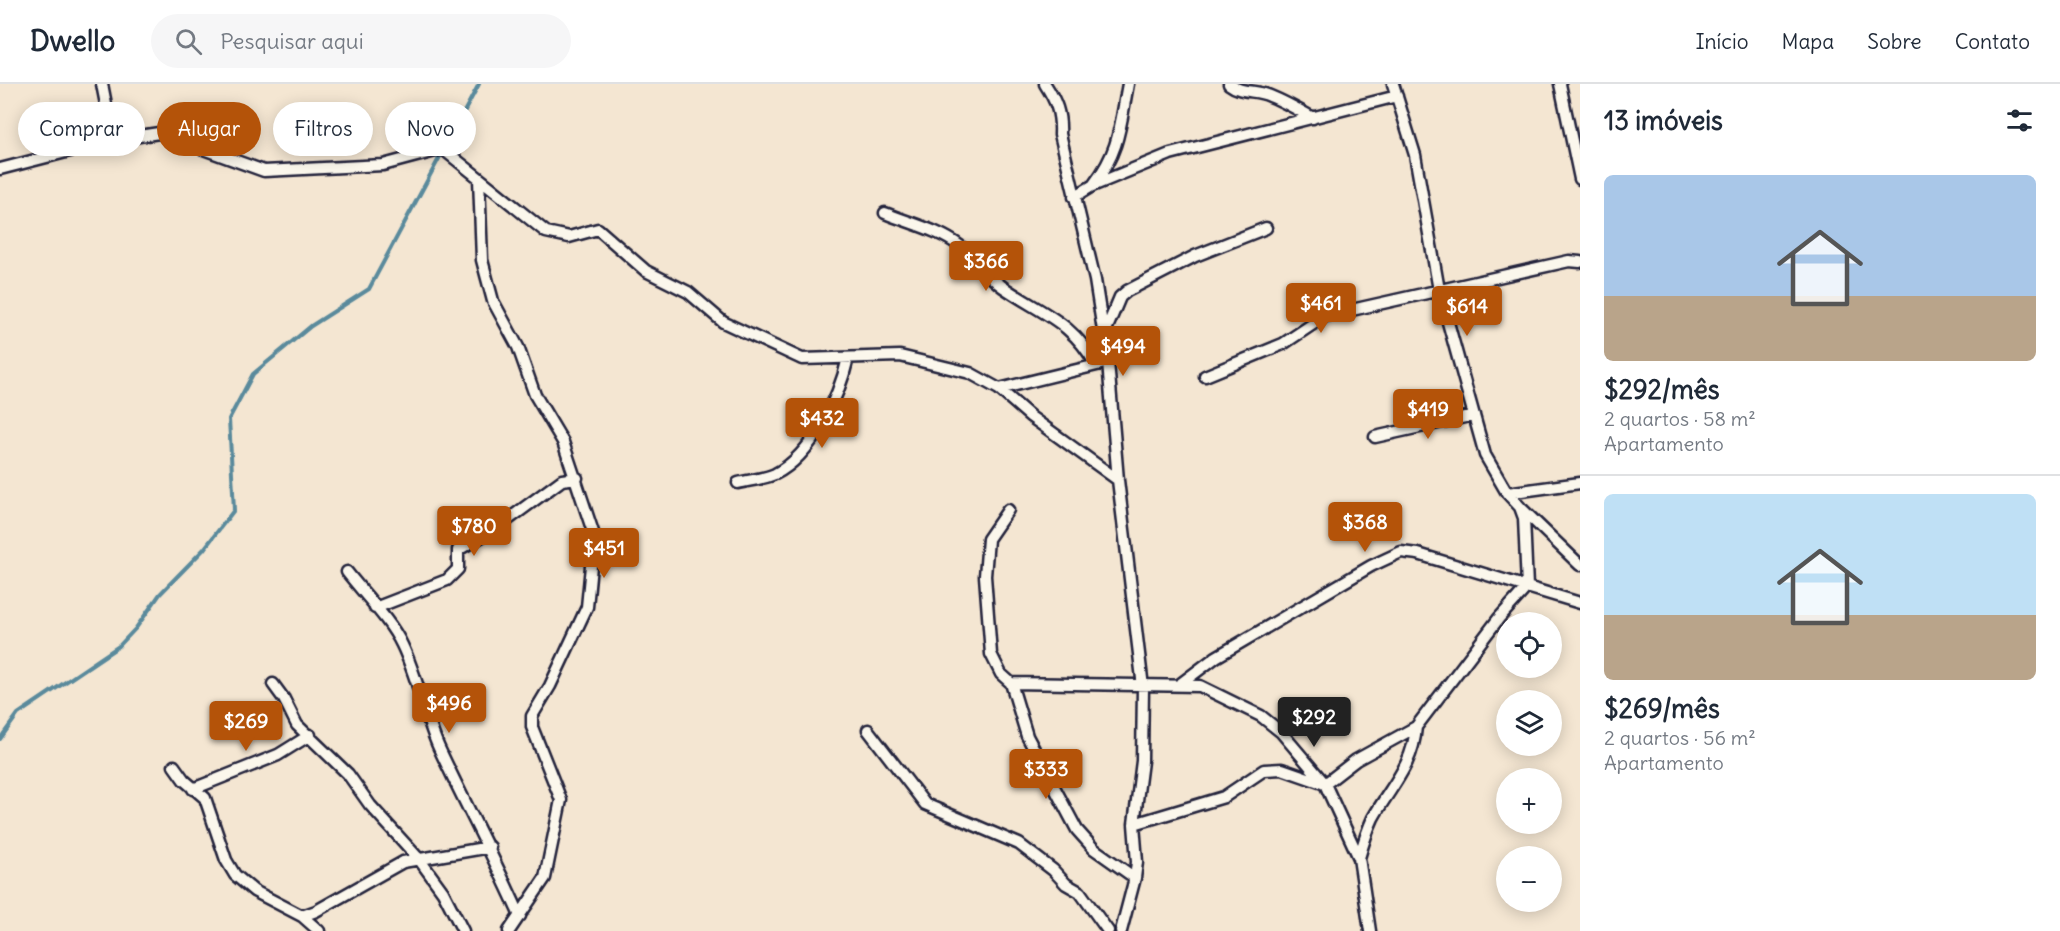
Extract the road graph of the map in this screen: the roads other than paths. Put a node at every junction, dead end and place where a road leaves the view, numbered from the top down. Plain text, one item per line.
1 (102, 84) edge
2 (1045, 84) edge
3 (1128, 84) edge
4 (1229, 84) edge
5 (1393, 84) edge
6 (1560, 84) edge
7 (1397, 96) junction
8 (106, 102) edge
9 (1313, 118) junction
10 (145, 135) edge
11 (51, 156) edge
12 (0, 169) edge
13 (478, 178) junction
14 (1580, 179) edge
15 (1092, 186) junction
16 (502, 196) junction
17 (1074, 197) junction
18 (481, 209) junction
19 (885, 213) dead end
20 (1266, 228) dead end
21 (1579, 260) edge
22 (1439, 290) junction
23 (1104, 335) junction
24 (848, 358) junction
25 (1108, 362) junction
26 (1096, 365) junction
27 (1204, 376) dead end
28 (999, 389) junction
29 (1474, 414) junction
30 (1375, 437) dead end
31 (577, 478) junction
32 (1118, 480) junction
33 (738, 483) dead end
34 (1580, 483) edge
35 (1508, 493) junction
36 (1520, 507) junction
37 (1008, 510) dead end
38 (1580, 565) edge
39 (347, 572) dead end
40 (1527, 587) junction
41 (1580, 603) edge
42 (375, 608) junction
43 (1011, 683) junction
44 (273, 684) dead end
45 (1179, 685) junction
46 (1143, 687) junction
47 (1416, 727) junction
48 (868, 730) dead end
49 (310, 735) junction
50 (174, 766) dead end
51 (1325, 784) junction
52 (193, 789) junction
53 (1134, 824) junction
54 (490, 846) junction
55 (1359, 858) junction
56 (418, 859) junction
57 (1135, 878) junction
58 (316, 911) junction
59 (302, 916) junction
60 (520, 916) junction
61 (318, 930) edge
62 (463, 931) edge
63 (509, 931) edge
64 (1108, 931) edge
65 (1121, 931) edge
66 (1370, 931) edge

1 - 8 street
2 - 17 street
3 - 15 street
4 - 9 street
5 - 7 street
6 - 14 street
7 - 9 street
7 - 22 street
9 - 15 street
10 - 13 street
11 - 12 street
13 - 16 street
13 - 18 street
15 - 17 street
16 - 18 street
16 - 24 street
17 - 23 street
18 - 31 street
19 - 26 street
20 - 23 street
21 - 22 street
22 - 27 street
22 - 29 street
23 - 25 street
24 - 28 street
24 - 33 street
25 - 26 street
25 - 32 street
26 - 28 street
28 - 32 street
29 - 30 street
29 - 35 street
31 - 42 street
31 - 60 street
32 - 46 street
34 - 35 street
35 - 36 street
36 - 38 street
36 - 40 street
37 - 43 street
39 - 42 street
40 - 41 street
40 - 45 street
40 - 47 street
42 - 54 street
43 - 46 street
43 - 57 street
44 - 49 street
45 - 46 street
45 - 51 street
46 - 53 street
47 - 51 street
47 - 55 street
48 - 64 street
49 - 52 street
49 - 56 street
50 - 52 street
51 - 53 street
51 - 55 street
52 - 59 street
53 - 57 street
54 - 56 street
54 - 60 street
55 - 66 street
56 - 58 street
56 - 62 street
57 - 65 street
58 - 59 street
58 - 61 street
59 - 61 street
60 - 63 street

